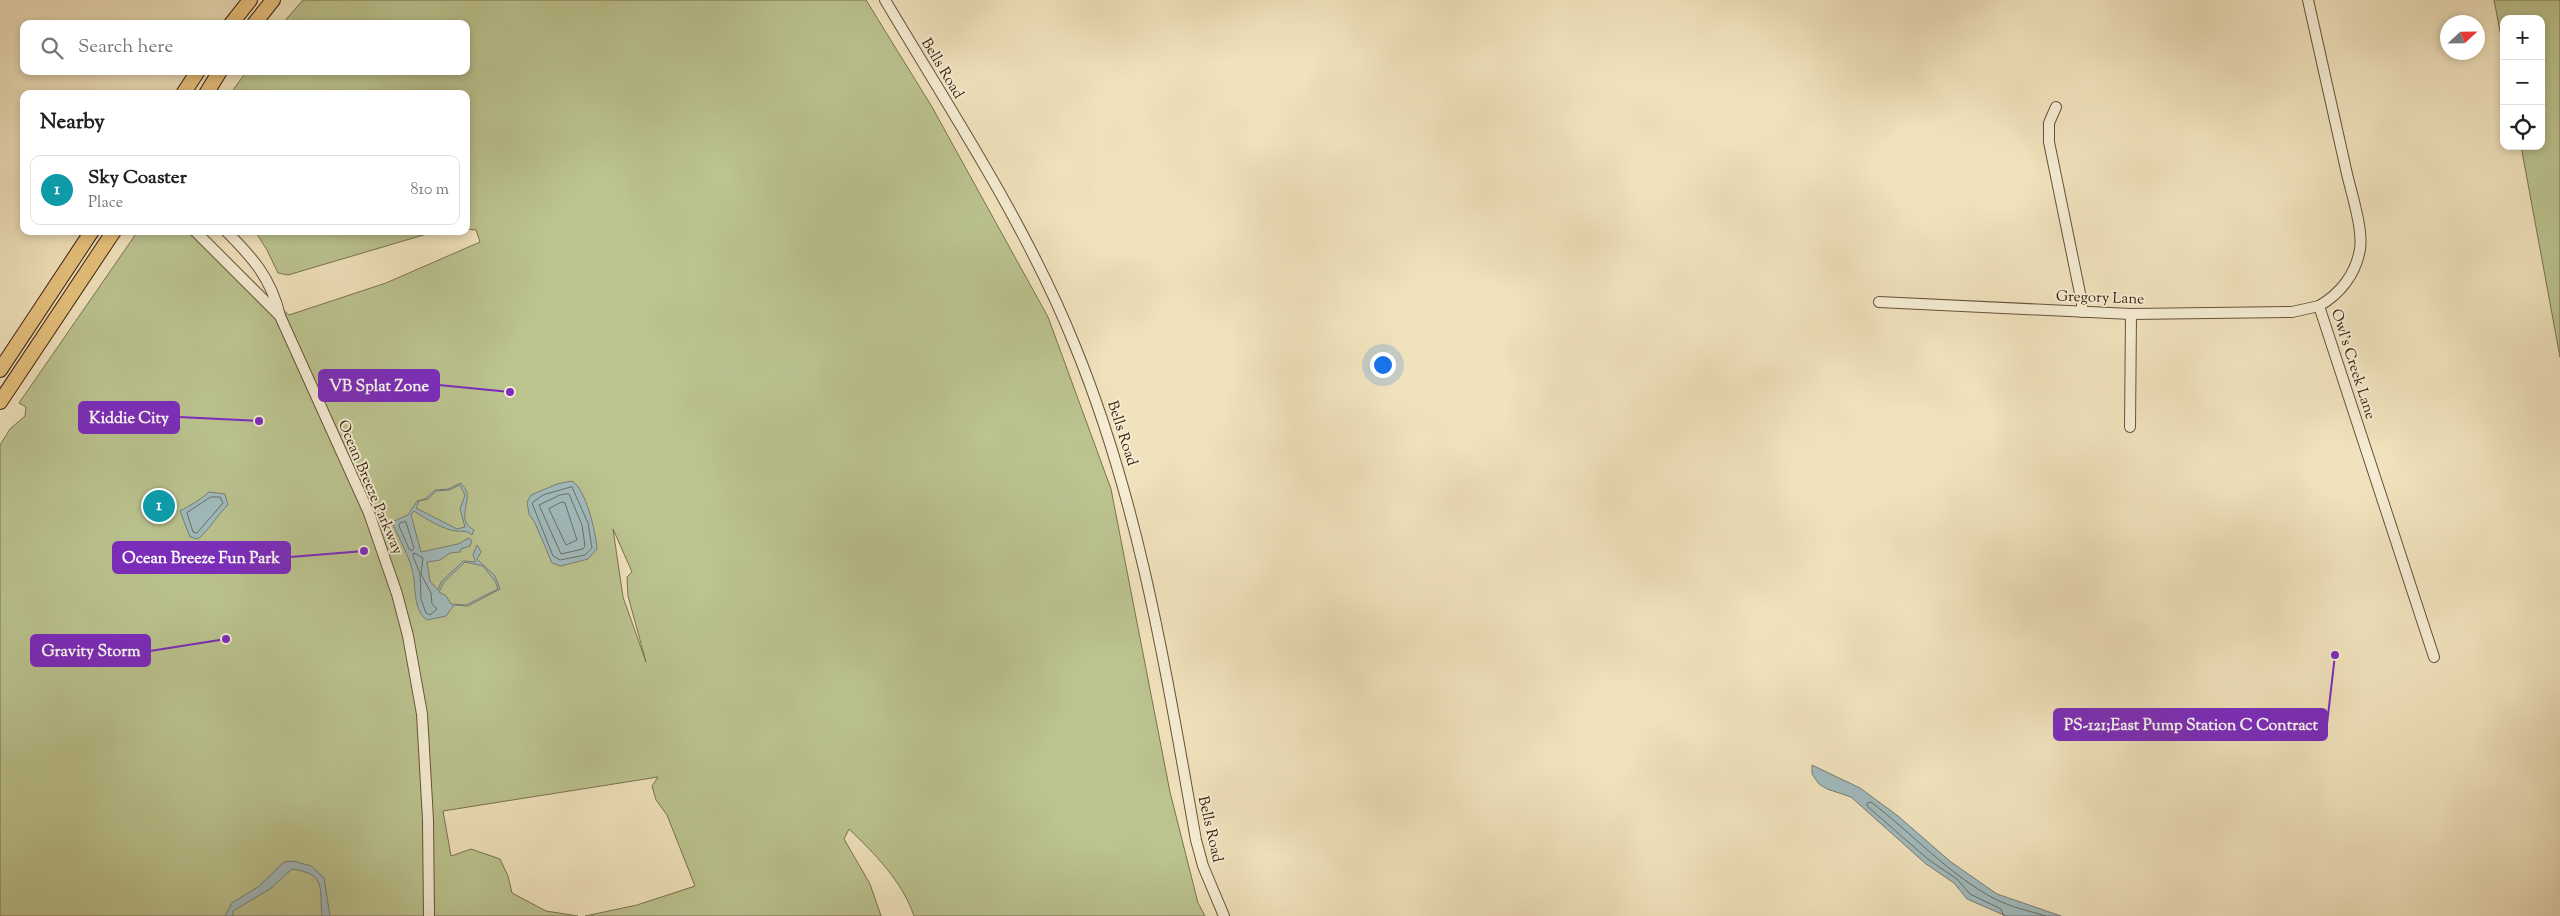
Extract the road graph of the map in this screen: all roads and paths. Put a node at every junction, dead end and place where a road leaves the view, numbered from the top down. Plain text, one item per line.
1 (250, 0) edge
2 (273, 0) edge
3 (885, 0) edge
4 (2308, 0) edge
5 (234, 20) edge
6 (257, 20) edge
7 (195, 75) edge
8 (218, 75) edge
9 (186, 90) edge
10 (208, 90) edge
11 (2056, 107) dead end
12 (89, 235) edge
13 (111, 235) edge
14 (199, 235) edge
15 (230, 235) edge
16 (1879, 302) dead end
17 (2319, 306) junction
18 (2082, 312) junction
19 (2132, 314) junction
20 (280, 316) junction
21 (0, 370) edge
22 (0, 402) edge
23 (2130, 427) dead end
24 (2434, 657) dead end
25 (429, 916) edge
26 (1224, 916) edge

1 - 5 main road
2 - 6 main road
3 - 26 street, Bells Road
4 - 17 street, Owl's Creek Lane
7 - 9 main road
8 - 10 main road
11 - 18 street
12 - 21 main road
13 - 22 main road
14 - 20 street, Ocean Breeze Parkway
15 - 20 street, Ocean Breeze Parkway
16 - 18 street, Gregory Lane
17 - 19 street, Gregory Lane
17 - 24 street, Owl's Creek Lane
18 - 19 street, Gregory Lane
19 - 23 street
20 - 25 street, Ocean Breeze Parkway

